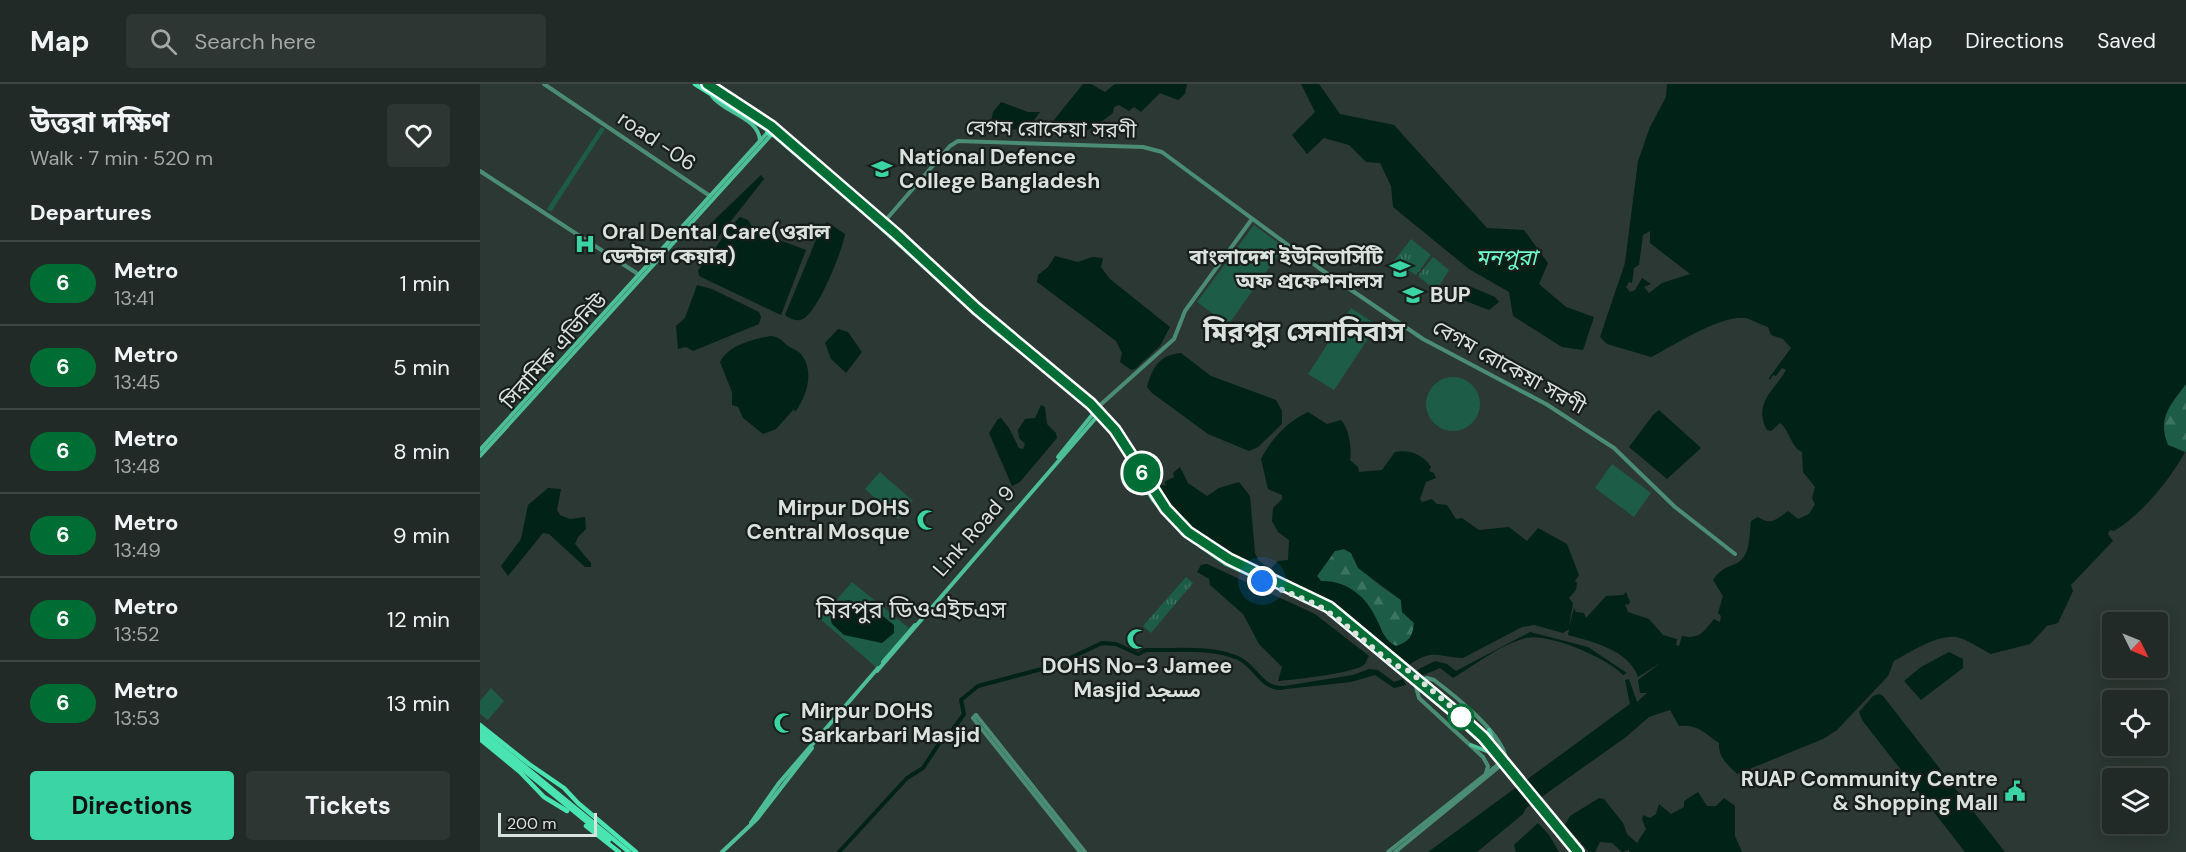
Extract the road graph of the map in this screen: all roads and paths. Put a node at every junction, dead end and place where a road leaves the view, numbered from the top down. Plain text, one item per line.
1 (544, 84) edge
2 (695, 84) edge
3 (708, 84) edge
4 (704, 89) junction
5 (710, 93) junction
6 (771, 131) junction
7 (760, 141) junction
8 (750, 155) junction
9 (480, 171) edge
10 (710, 196) junction
11 (1252, 219) junction
12 (884, 222) junction
13 (638, 274) junction
14 (1098, 411) junction
15 (480, 450) edge
16 (480, 456) edge
17 (1735, 554) dead end
18 (1417, 681) junction
19 (480, 725) edge
20 (480, 730) edge
21 (1489, 730) junction
22 (480, 737) edge
23 (1471, 745) junction
24 (1495, 749) junction
25 (1491, 753) junction
26 (1505, 760) junction
27 (1501, 764) junction
28 (1485, 773) junction
29 (561, 785) junction
30 (550, 802) junction
31 (1540, 807) junction
32 (619, 852) edge
33 (627, 852) edge
34 (636, 852) edge
35 (722, 852) edge
36 (1080, 852) edge
37 (1085, 852) edge
38 (1388, 852) edge
39 (1395, 852) edge
40 (1572, 852) edge
41 (1578, 852) edge

1 - 10 street, road -06
2 - 4 main road
3 - 4 main road
3 - 6 main road
4 - 5 main road
5 - 6 main road
5 - 7 main road
6 - 7 main road, সিরামিক এভিনিউ
6 - 8 main road, সিরামিক এভিনিউ
6 - 12 main road
6 - 14 main road
7 - 8 main road, সিরামিক এভিনিউ
8 - 10 main road, সিরামিক এভিনিউ
8 - 16 main road, সিরামিক এভিনিউ
9 - 13 street
10 - 13 main road, সিরামিক এভিনিউ
11 - 12 street, বেগম রোকেয়া সরণী
11 - 14 street
11 - 17 street, বেগম রোকেয়া সরণী
12 - 14 main road
13 - 15 main road, সিরামিক এভিনিউ
14 - 18 main road
14 - 35 main road, Link Road 9
18 - 21 street
18 - 23 street
18 - 24 main road
18 - 25 main road
19 - 29 main road
20 - 33 main road
21 - 24 main road
21 - 26 street
22 - 30 main road
22 - 33 main road
23 - 25 main road
23 - 28 street
24 - 25 main road
24 - 26 main road
25 - 27 main road
26 - 27 street
26 - 31 main road
27 - 28 street
27 - 31 main road
27 - 39 street
28 - 38 street
29 - 30 main road
29 - 34 main road
30 - 32 main road
31 - 40 main road
31 - 41 main road
36 - 37 street

